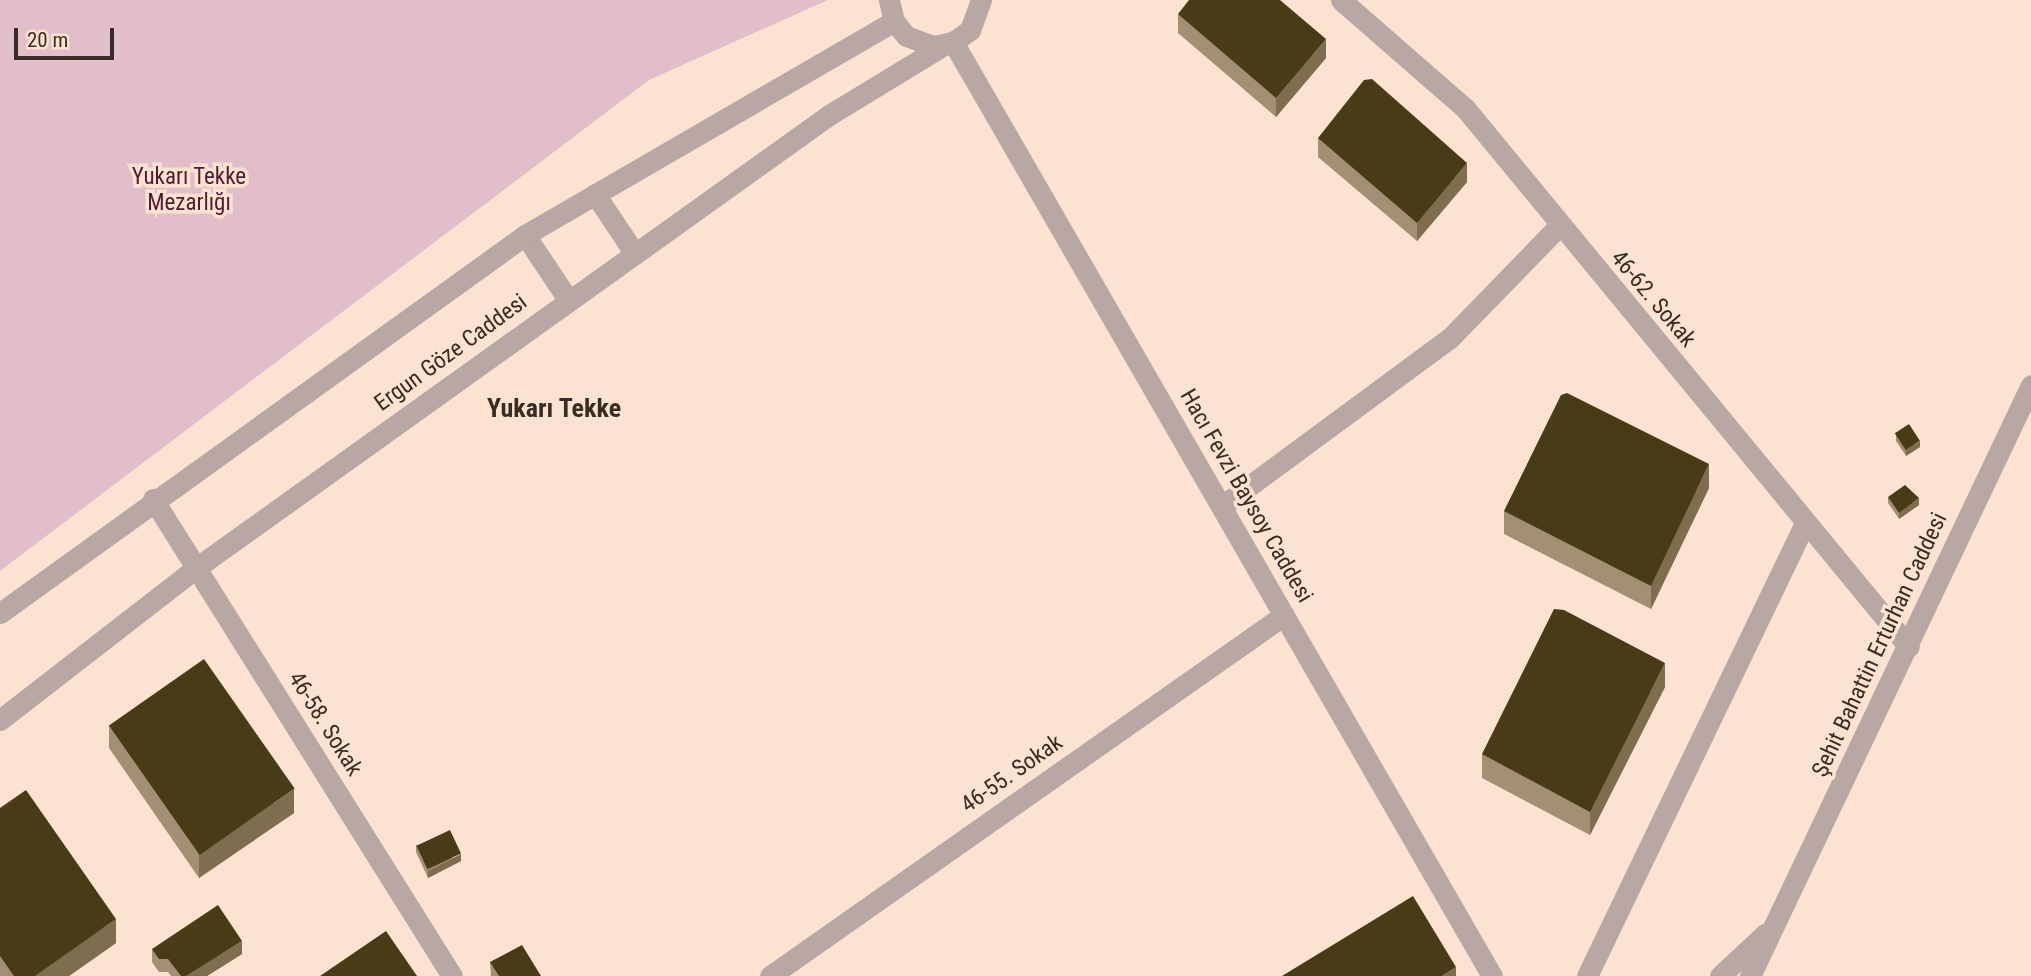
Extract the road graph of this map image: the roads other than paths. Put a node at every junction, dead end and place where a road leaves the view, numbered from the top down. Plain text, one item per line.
1 (889, 0) edge
2 (981, 0) edge
3 (1341, 0) edge
4 (894, 21) junction
5 (949, 44) junction
6 (595, 194) junction
7 (1559, 226) junction
8 (525, 235) junction
9 (635, 254) junction
10 (569, 301) junction
11 (2031, 385) edge
12 (153, 499) junction
13 (1222, 506) junction
14 (1805, 523) junction
15 (196, 568) junction
16 (0, 613) edge
17 (1284, 615) junction
18 (1909, 647) junction
19 (0, 720) edge
20 (1774, 926) junction
21 (452, 976) edge
22 (770, 976) edge
23 (1492, 976) edge
24 (1587, 976) edge
25 (1720, 976) edge
26 (1750, 976) edge

1 - 4 street
2 - 5 street, Ergun Göze Caddesi
3 - 7 street, 46-62. Sokak
4 - 5 street
4 - 6 street
5 - 9 street, Ergun Göze Caddesi
5 - 13 street, Hacı Fevzi Baysoy Caddesi
6 - 8 street
6 - 9 street
7 - 13 street
7 - 14 street, 46-62. Sokak
8 - 10 street
8 - 12 street
9 - 10 street, Ergun Göze Caddesi
10 - 15 street, Ergun Göze Caddesi
11 - 18 street, Şehit Bahattin Erturhan Caddesi
12 - 15 street, 46-58. Sokak
12 - 16 street
13 - 17 street, Hacı Fevzi Baysoy Caddesi
14 - 18 street, 46-62. Sokak
14 - 24 street
15 - 19 street, Ergun Göze Caddesi
15 - 21 street, 46-58. Sokak
17 - 22 street, 46-55. Sokak
17 - 23 street, Hacı Fevzi Baysoy Caddesi
18 - 20 street, Şehit Bahattin Erturhan Caddesi
20 - 25 street, Şehit Bahattin Erturhan Caddesi
20 - 26 street, Şehit Bahattin Erturhan Caddesi

